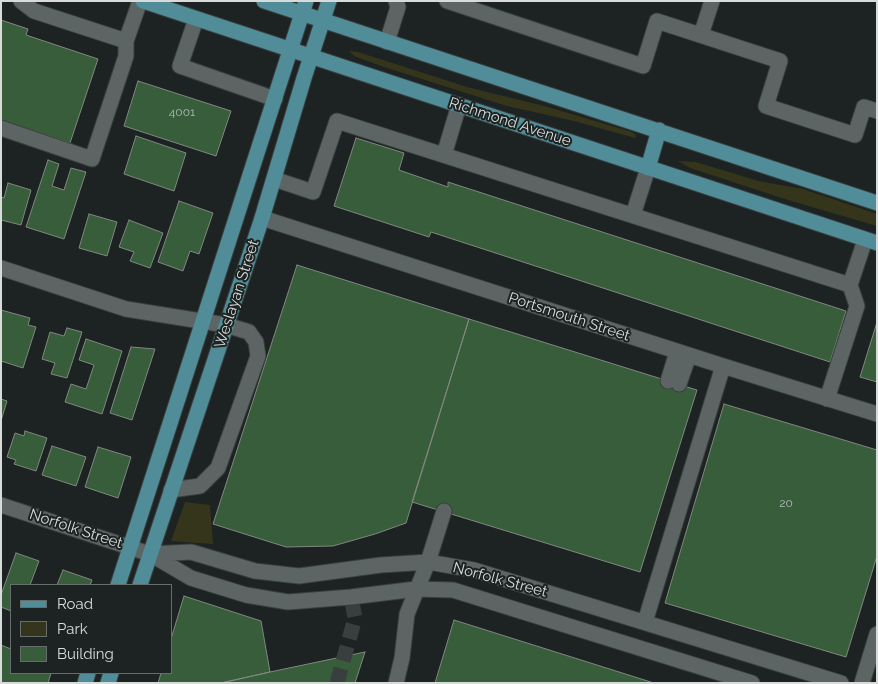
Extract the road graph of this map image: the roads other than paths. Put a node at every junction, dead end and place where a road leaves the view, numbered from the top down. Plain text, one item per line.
1 (21, 1) edge
2 (142, 1) edge
3 (264, 1) edge
4 (329, 1) edge
5 (396, 1) edge
6 (447, 1) edge
7 (712, 1) edge
8 (304, 8) edge
9 (196, 19) junction
10 (323, 20) junction
11 (701, 35) junction
12 (126, 41) junction
13 (387, 42) junction
14 (290, 51) junction
15 (311, 58) junction
16 (275, 99) junction
17 (460, 105) junction
18 (877, 111) edge
19 (1, 128) edge
20 (659, 130) junction
21 (444, 155) junction
22 (648, 168) junction
23 (274, 180) junction
24 (877, 203) edge
25 (633, 215) junction
26 (262, 218) junction
27 (871, 242) edge
28 (1, 268) edge
29 (850, 285) junction
30 (203, 320) junction
31 (226, 325) junction
32 (683, 353) junction
33 (723, 366) junction
34 (673, 382) dead end
35 (827, 399) junction
36 (877, 414) edge
37 (171, 490) junction
38 (1, 505) edge
39 (444, 512) dead end
40 (130, 547) junction
41 (150, 554) junction
42 (428, 562) junction
43 (118, 584) edge
44 (140, 584) edge
45 (416, 589) junction
46 (645, 622) junction
47 (877, 634) edge
48 (396, 683) edge
49 (752, 683) edge
50 (841, 683) edge
51 (862, 683) edge

1 - 12 street
2 - 9 main road, Richmond Avenue
2 - 12 street
3 - 8 main road
4 - 10 main road, Weslayan Street
5 - 13 street
6 - 11 street
7 - 11 street
8 - 10 main road
8 - 14 main road, Weslayan Street
9 - 14 main road, Richmond Avenue
9 - 16 street
10 - 13 main road
10 - 15 main road, Weslayan Street
11 - 18 street
12 - 19 street
13 - 20 main road
14 - 15 main road, Richmond Avenue
14 - 16 main road, Weslayan Street
15 - 17 main road, Richmond Avenue
15 - 23 main road, Weslayan Street
16 - 30 main road, Weslayan Street
17 - 21 street
17 - 22 main road, Richmond Avenue
20 - 22 main road
20 - 24 main road
21 - 23 street
21 - 25 street
22 - 25 street
22 - 27 main road, Richmond Avenue
23 - 26 main road, Weslayan Street
25 - 29 street
26 - 31 main road, Weslayan Street
26 - 32 street, Portsmouth Street
27 - 29 street
28 - 30 street
29 - 35 street
30 - 31 street
30 - 40 main road, Weslayan Street
31 - 37 main road, Weslayan Street
31 - 37 street
32 - 33 street, Portsmouth Street
32 - 34 street
33 - 35 street, Portsmouth Street
33 - 46 street
35 - 36 street, Portsmouth Street
37 - 41 main road, Weslayan Street
38 - 40 street, Norfolk Street
39 - 42 street
40 - 41 street, Norfolk Street
40 - 43 main road, Weslayan Street
41 - 42 street, Norfolk Street
41 - 44 main road, Weslayan Street
41 - 45 street, Norfolk Street
42 - 45 street
42 - 46 street, Norfolk Street
45 - 48 street
45 - 49 street, Norfolk Street
46 - 50 street, Norfolk Street
47 - 51 street

